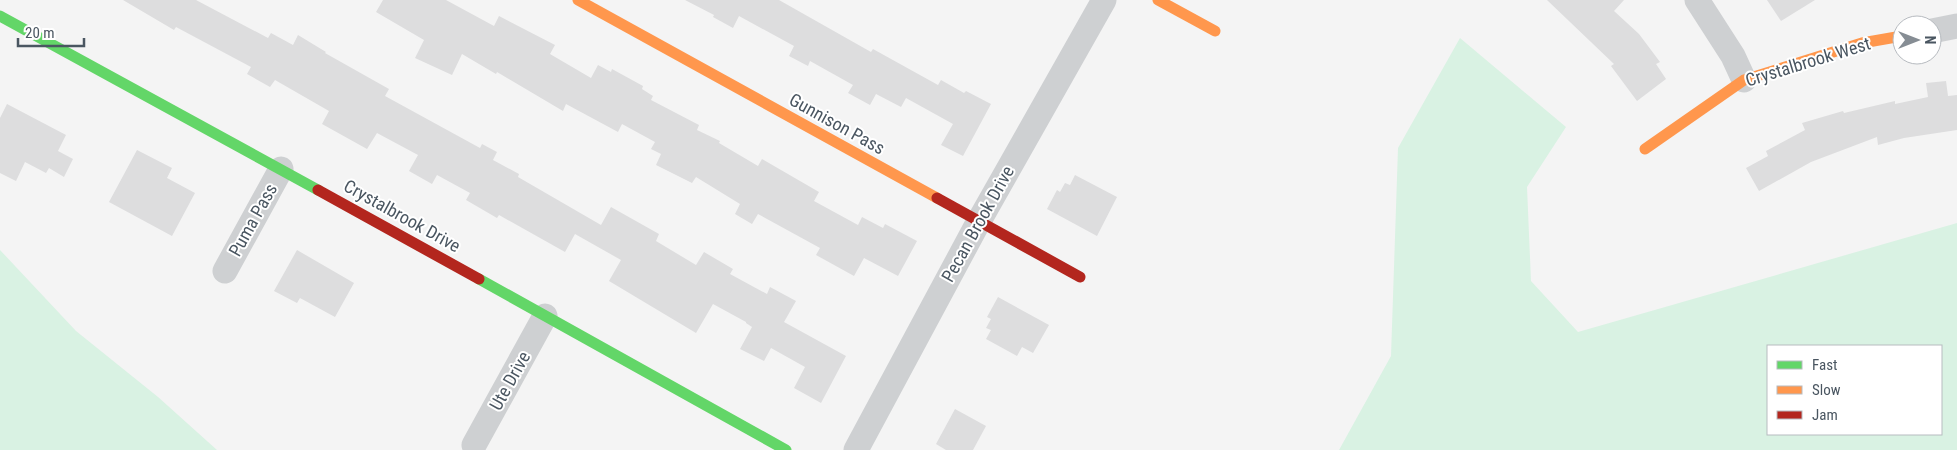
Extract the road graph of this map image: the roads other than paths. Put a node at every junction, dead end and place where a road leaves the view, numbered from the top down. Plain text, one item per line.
1 (578, 0) edge
2 (1104, 0) edge
3 (1158, 0) edge
4 (1697, 0) edge
5 (0, 16) edge
6 (1957, 26) edge
7 (1942, 29) edge
8 (1215, 31) dead end
9 (1892, 38) edge
10 (1744, 80) junction
11 (1645, 149) dead end
12 (281, 169) junction
13 (979, 221) junction
14 (225, 271) dead end
15 (1080, 278) dead end
16 (546, 316) junction
17 (474, 445) dead end
18 (786, 450) edge
19 (856, 450) edge

1 - 13 street, Gunnison Pass
2 - 13 street, Pecan Brook Drive
3 - 8 street
4 - 10 street
5 - 12 street, Crystalbrook Drive
6 - 7 street
9 - 10 street, Crystalbrook West
10 - 11 street, Crystalbrook West
12 - 14 street, Puma Pass
12 - 16 street, Crystalbrook Drive
13 - 15 street, Gunnison Pass
13 - 19 street, Pecan Brook Drive
16 - 17 street, Ute Drive
16 - 18 street, Crystalbrook Drive

